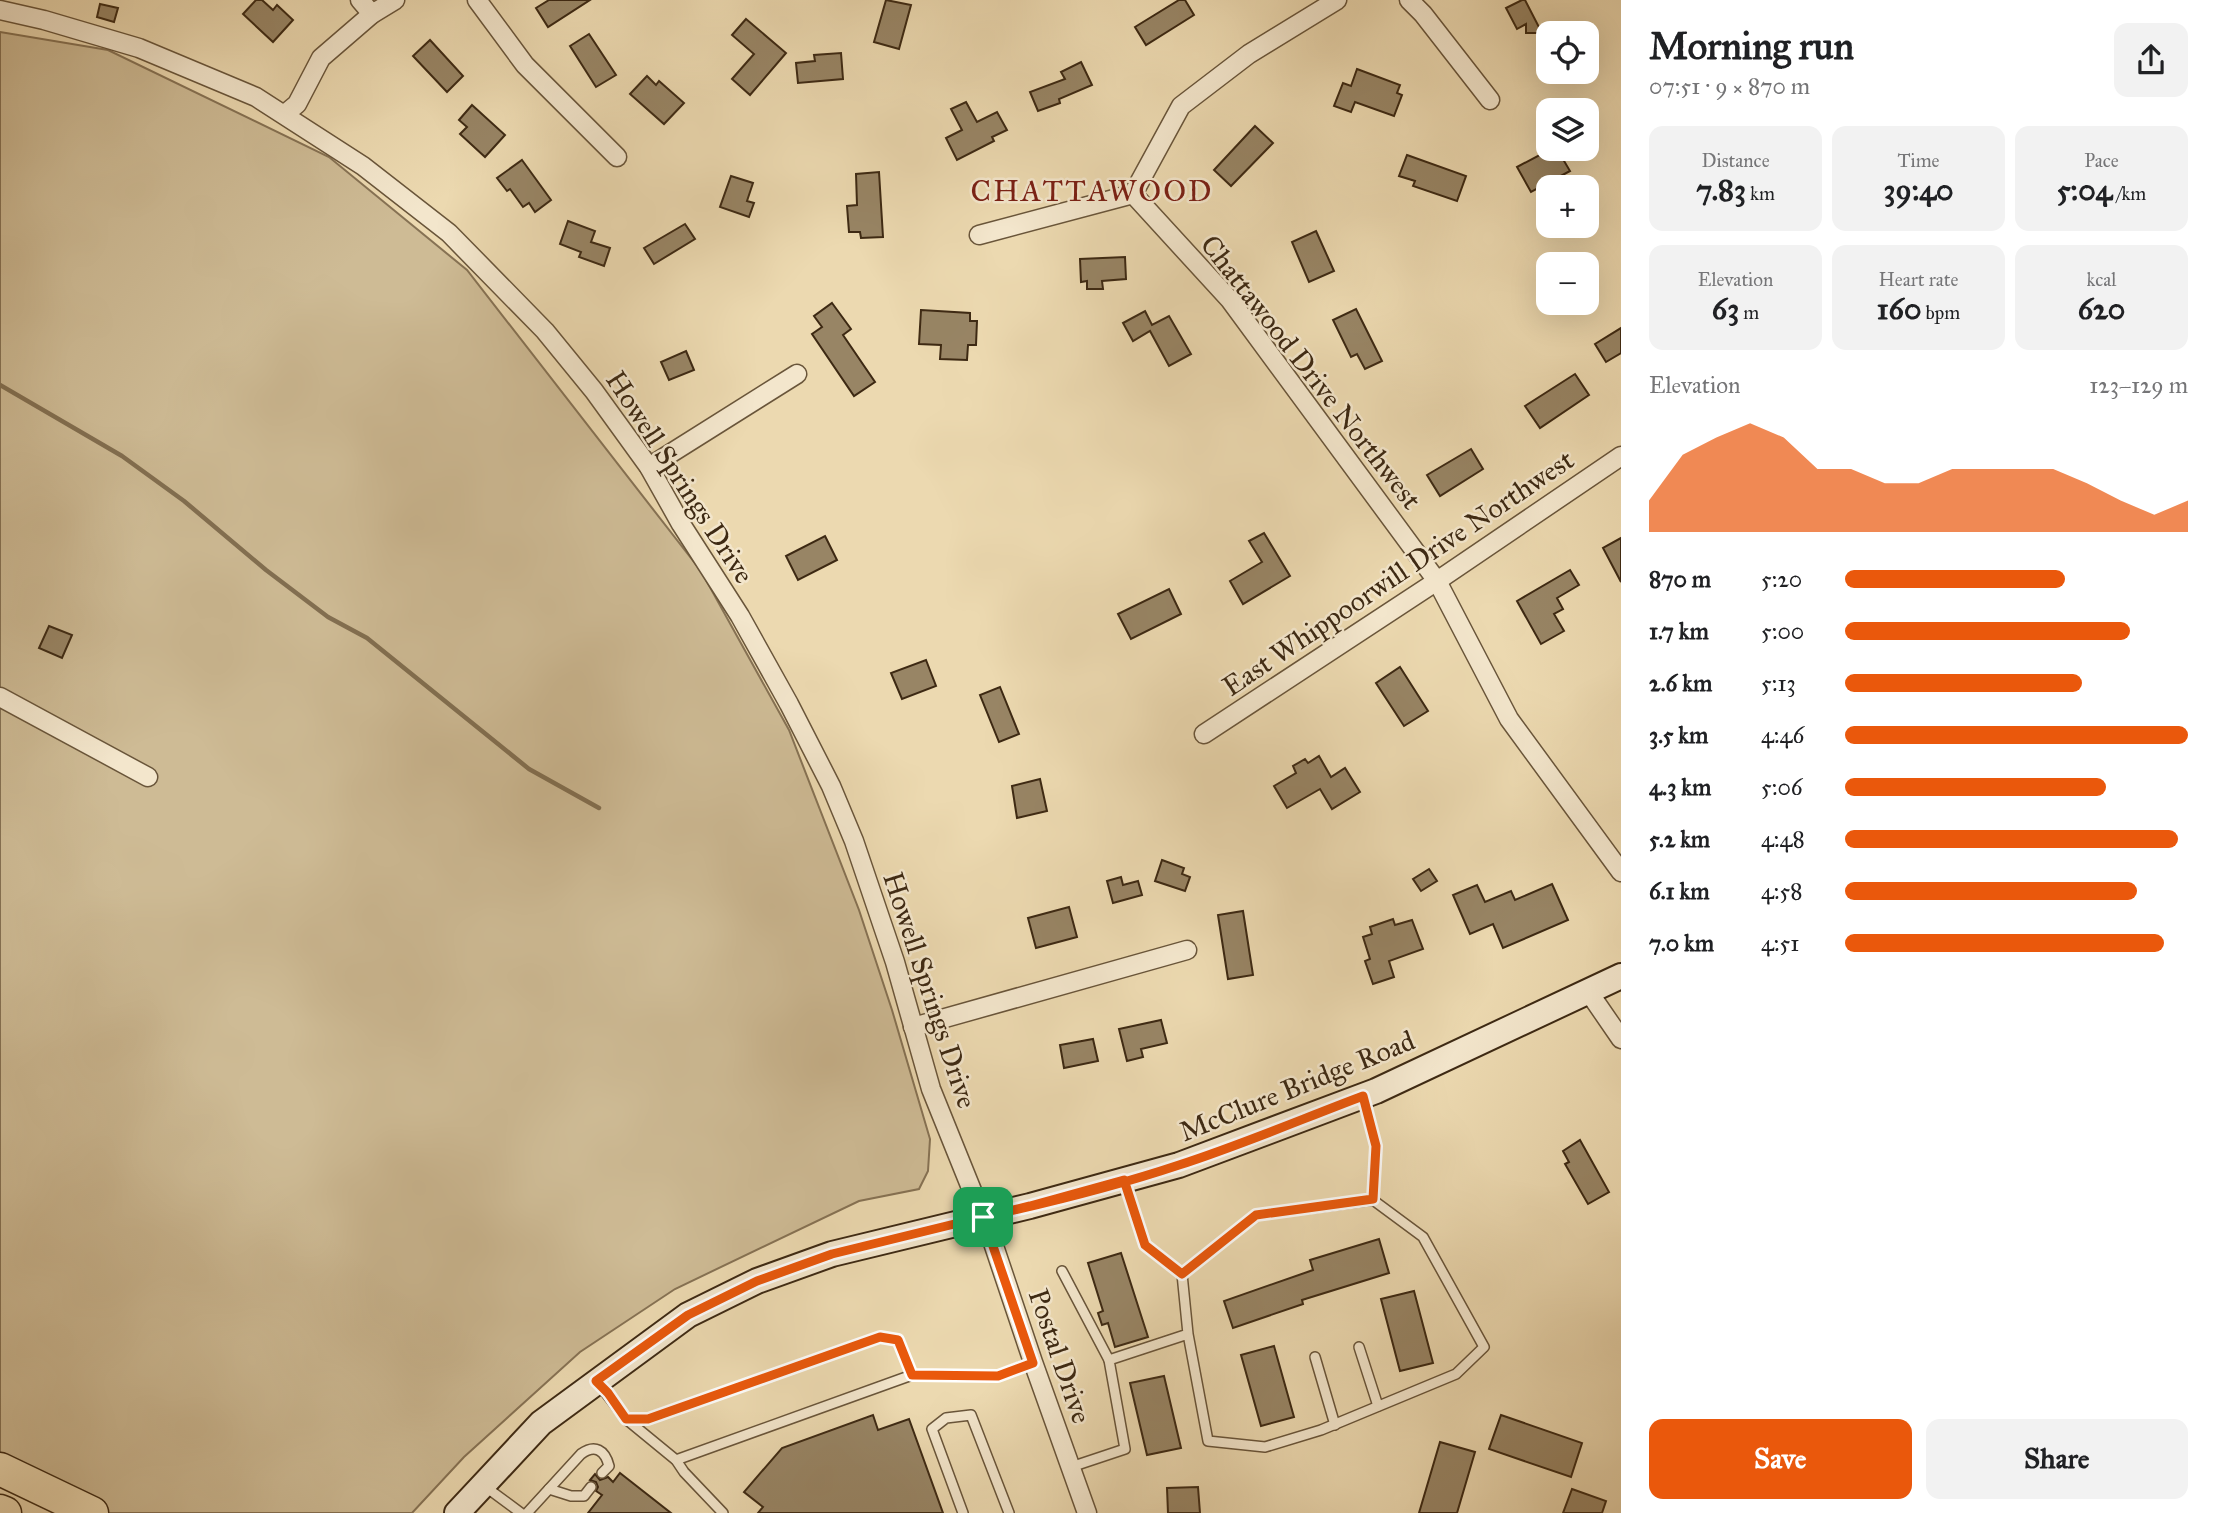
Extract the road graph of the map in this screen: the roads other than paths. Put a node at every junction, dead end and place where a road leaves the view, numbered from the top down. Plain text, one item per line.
1 (395, 0) edge
2 (477, 0) edge
3 (1337, 0) edge
4 (1409, 0) edge
5 (366, 7) edge
6 (0, 10) edge
7 (1490, 100) dead end
8 (285, 114) junction
9 (617, 157) dead end
10 (1133, 194) junction
11 (979, 235) dead end
12 (797, 374) dead end
13 (1621, 456) edge
14 (649, 467) junction
15 (1437, 581) junction
16 (0, 697) edge
17 (1204, 734) dead end
18 (148, 777) dead end
19 (1621, 872) edge
20 (1187, 950) dead end
21 (1621, 976) edge
22 (1588, 991) junction
23 (913, 1027) junction
24 (1621, 1039) edge
25 (1363, 1096) junction
26 (1124, 1180) junction
27 (1373, 1199) junction
28 (983, 1217) junction
29 (1062, 1271) dead end
30 (1182, 1274) junction
31 (1188, 1334) junction
32 (1359, 1348) dead end
33 (1315, 1357) dead end
34 (1109, 1360) junction
35 (1033, 1363) junction
36 (912, 1375) junction
37 (596, 1381) junction
38 (1378, 1406) junction
39 (626, 1419) junction
40 (1335, 1424) junction
41 (676, 1460) junction
42 (1070, 1466) junction
43 (0, 1469) edge
44 (602, 1474) dead end
45 (482, 1485) junction
46 (591, 1487) dead end
47 (549, 1489) junction
48 (0, 1511) edge
49 (5, 1513) edge
50 (92, 1513) edge
51 (457, 1513) edge
52 (521, 1513) edge
53 (527, 1513) edge
54 (723, 1513) edge
55 (963, 1513) edge
56 (1009, 1513) edge
57 (1087, 1513) edge

1 - 5 street
2 - 9 street
3 - 10 street
4 - 7 street
5 - 8 street
6 - 8 street, Howell Springs Drive
8 - 14 street, Howell Springs Drive
10 - 11 street
10 - 15 street, Chattawood Drive Northwest
12 - 14 street
13 - 15 street, East Whippoorwill Drive Northwest
14 - 23 street, Howell Springs Drive
15 - 17 street, East Whippoorwill Drive Northwest
15 - 19 street, Chattawood Drive Northwest
16 - 18 street
20 - 23 street
21 - 22 street, McClure Bridge Road
22 - 24 street
22 - 25 street, McClure Bridge Road
23 - 28 street, Howell Springs Drive
25 - 26 street, McClure Bridge Road
25 - 27 lane
26 - 28 street, McClure Bridge Road
26 - 30 lane
27 - 30 lane
27 - 38 lane
28 - 35 street, Postal Drive
28 - 37 street, McClure Bridge Road
29 - 34 lane
30 - 31 lane
31 - 34 lane
31 - 40 lane
32 - 38 lane
33 - 40 lane
34 - 42 lane
35 - 36 lane
35 - 42 street, Postal Drive
36 - 39 lane
36 - 41 lane
37 - 39 lane
37 - 45 street, McClure Bridge Road
38 - 40 lane
39 - 41 lane
41 - 54 lane
42 - 57 street, Postal Drive
43 - 50 highway
44 - 47 lane
45 - 51 street, McClure Bridge Road
45 - 52 lane
46 - 47 lane
47 - 53 lane
48 - 49 highway
55 - 56 lane

